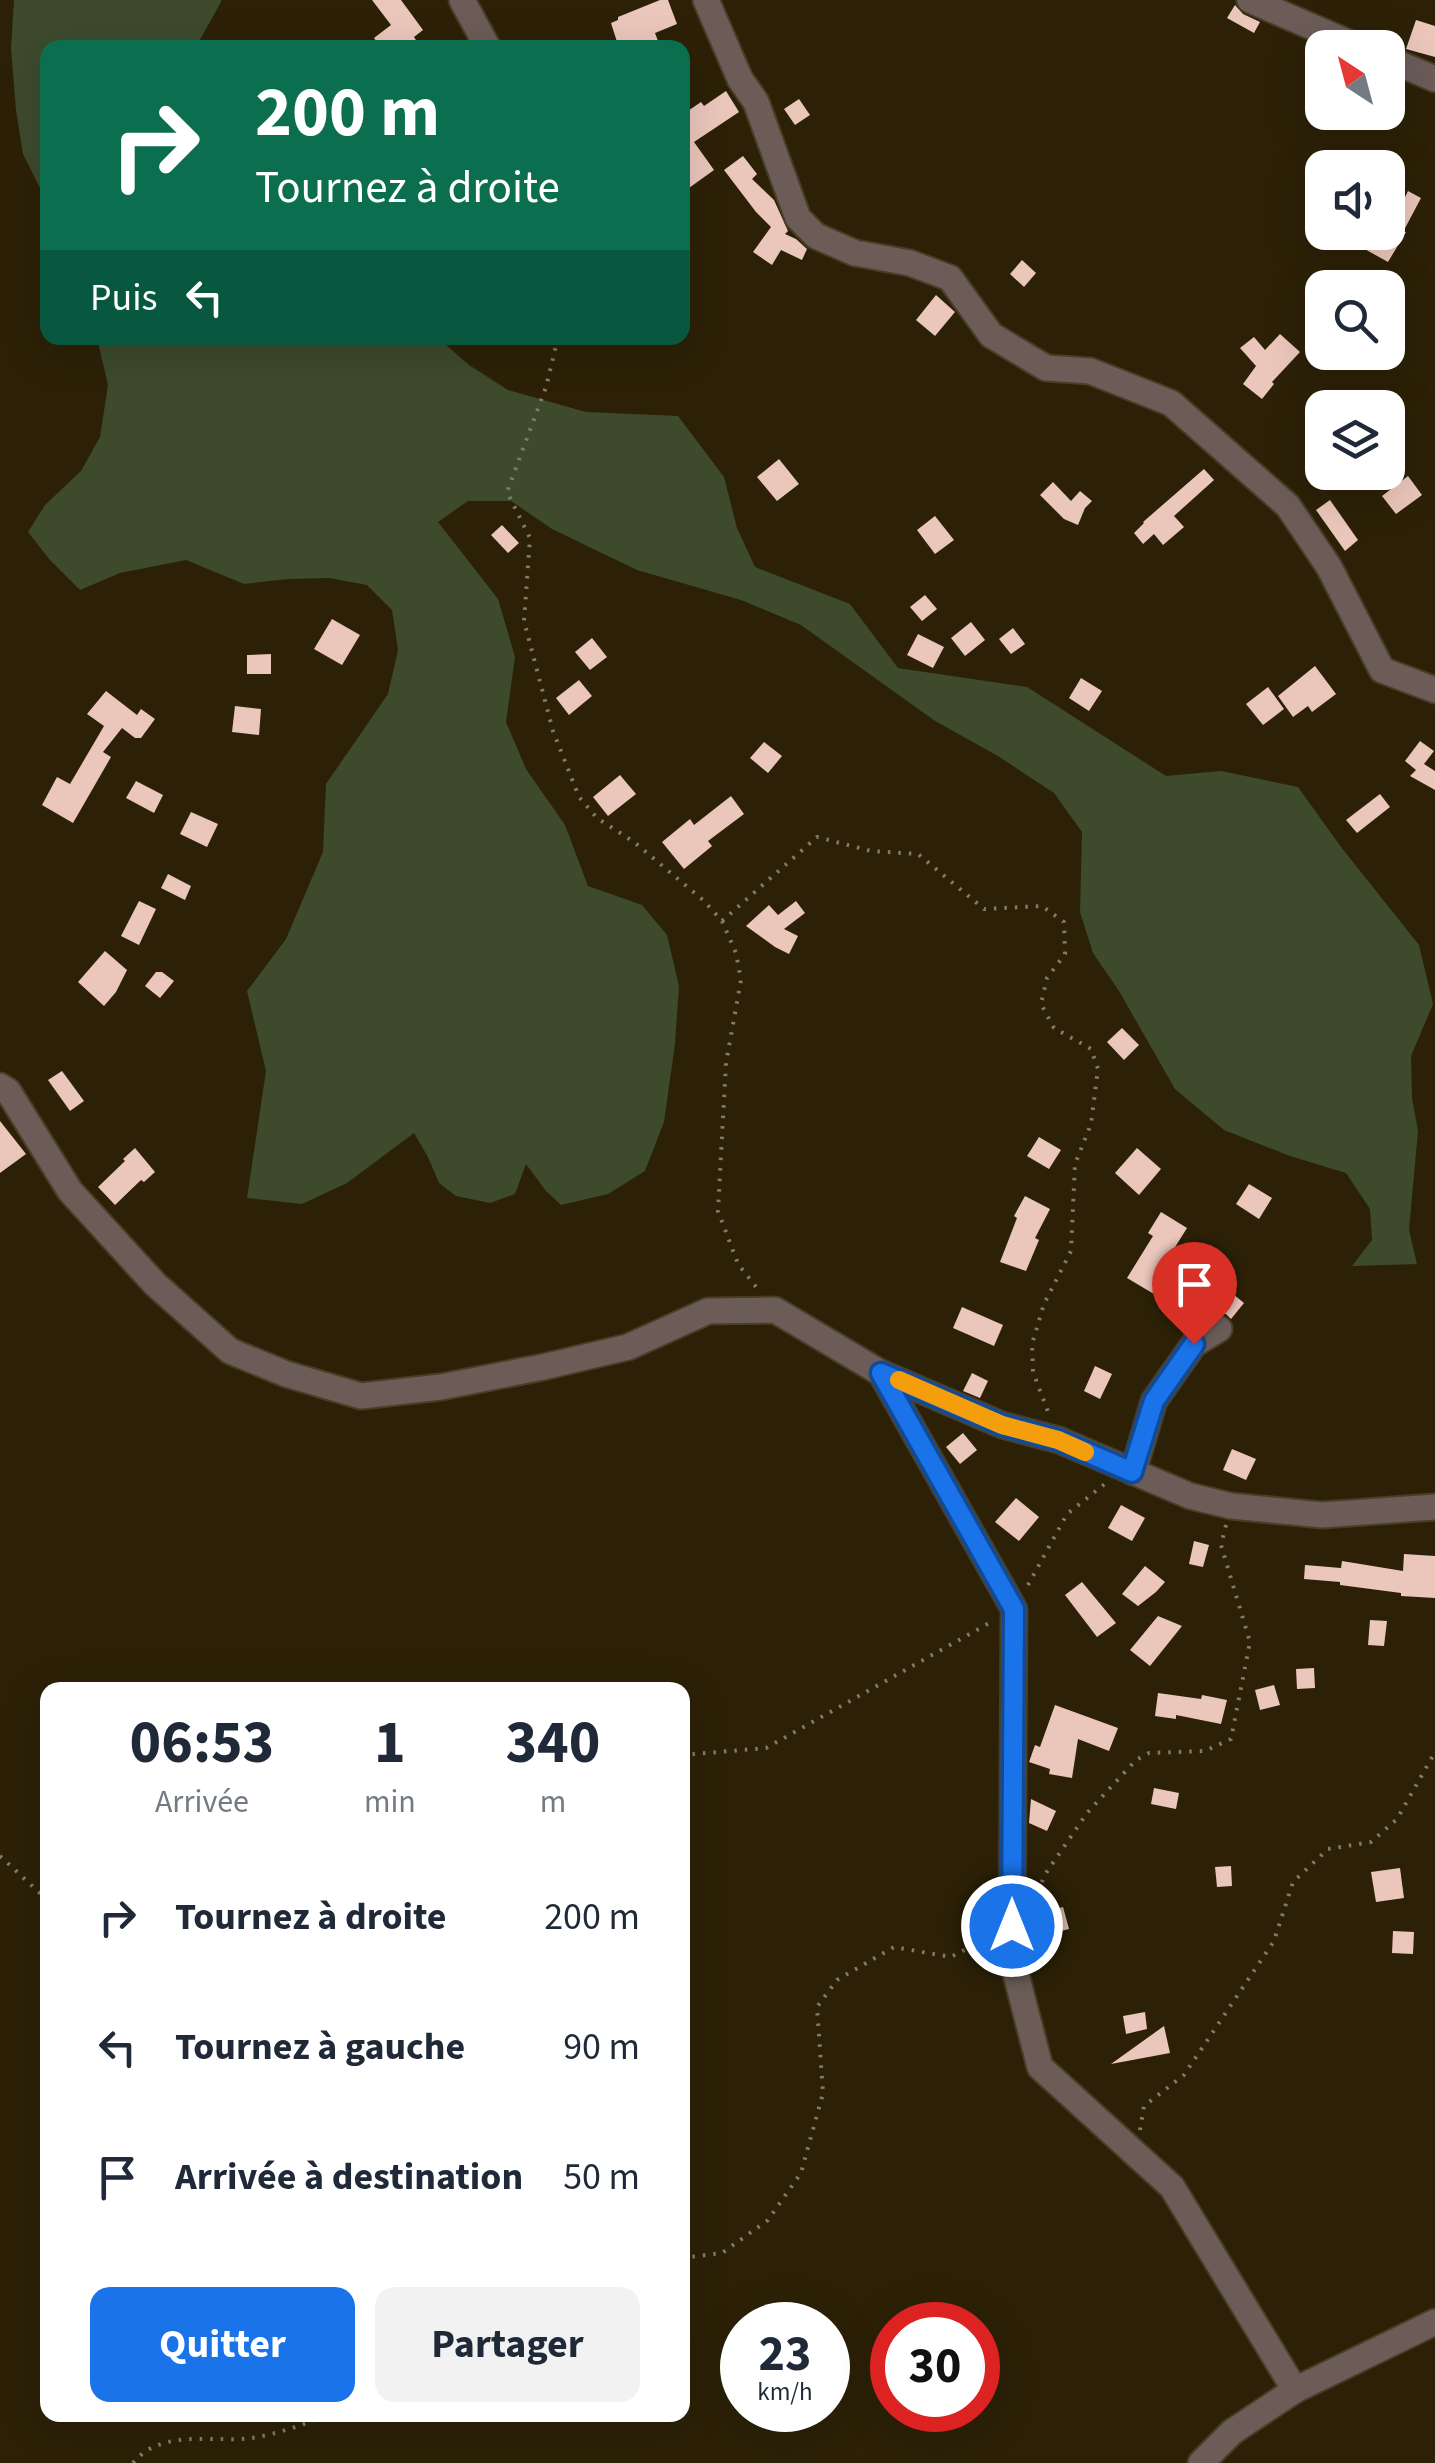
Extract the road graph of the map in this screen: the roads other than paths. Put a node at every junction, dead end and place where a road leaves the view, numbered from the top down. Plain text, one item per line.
1 (462, 0) edge
2 (706, 0) edge
3 (1250, 0) edge
4 (1320, 30) edge
5 (484, 40) edge
6 (1405, 66) edge
7 (1435, 79) edge
8 (1435, 690) edge
9 (0, 1086) edge
10 (1218, 1328) dead end
11 (881, 1373) junction
12 (1132, 1472) junction
13 (1435, 1507) edge
14 (1435, 2322) edge
15 (1294, 2390) junction
16 (1200, 2463) edge

1 - 5 street
2 - 8 street
3 - 4 street
6 - 7 street
9 - 11 street
10 - 12 street
11 - 12 street
11 - 15 street
12 - 13 street
14 - 15 street
15 - 16 street

